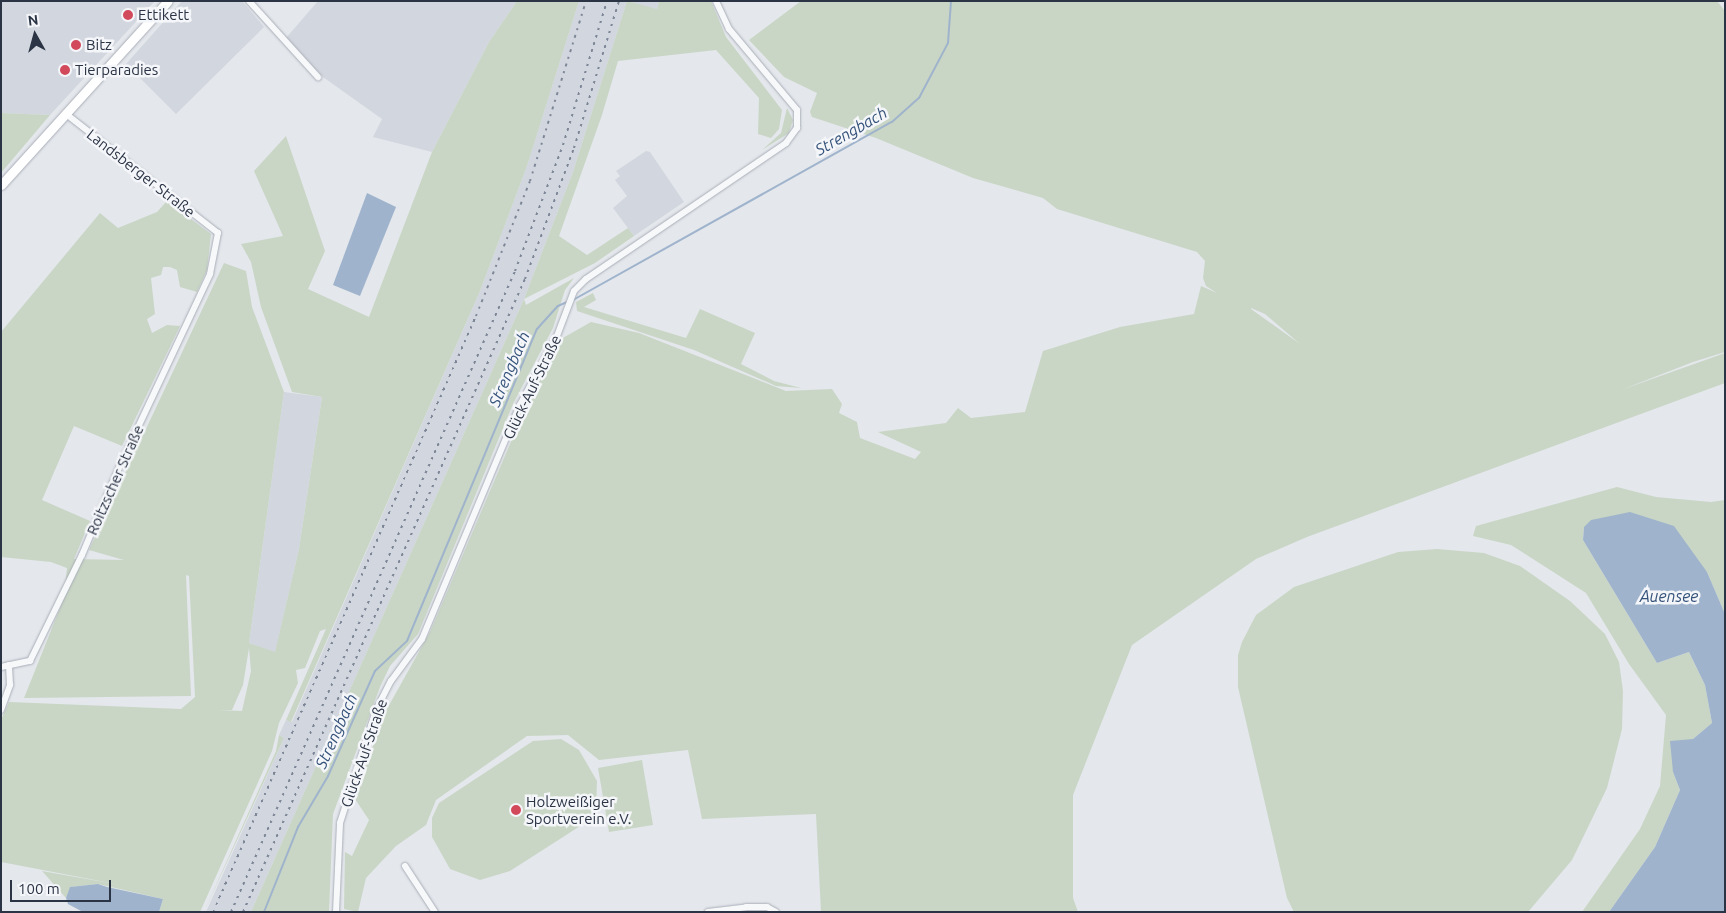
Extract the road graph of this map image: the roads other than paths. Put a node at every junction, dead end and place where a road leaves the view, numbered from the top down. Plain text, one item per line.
1 (168, 1) edge
2 (249, 1) edge
3 (716, 1) edge
4 (318, 77) dead end
5 (65, 113) junction
6 (1, 185) edge
7 (218, 233) joint
8 (9, 665) junction
9 (1, 667) edge
10 (1, 710) edge
11 (406, 866) dead end
12 (336, 912) edge
13 (435, 912) edge
14 (708, 912) edge
15 (776, 912) edge

1 - 5 main road
2 - 4 street
3 - 12 street, Glück-Auf-Straße
5 - 6 main road
5 - 7 street, Landsberger Straße
7 - 8 street, Roitzscher Straße
8 - 9 street
8 - 10 street
11 - 13 street
14 - 15 street

